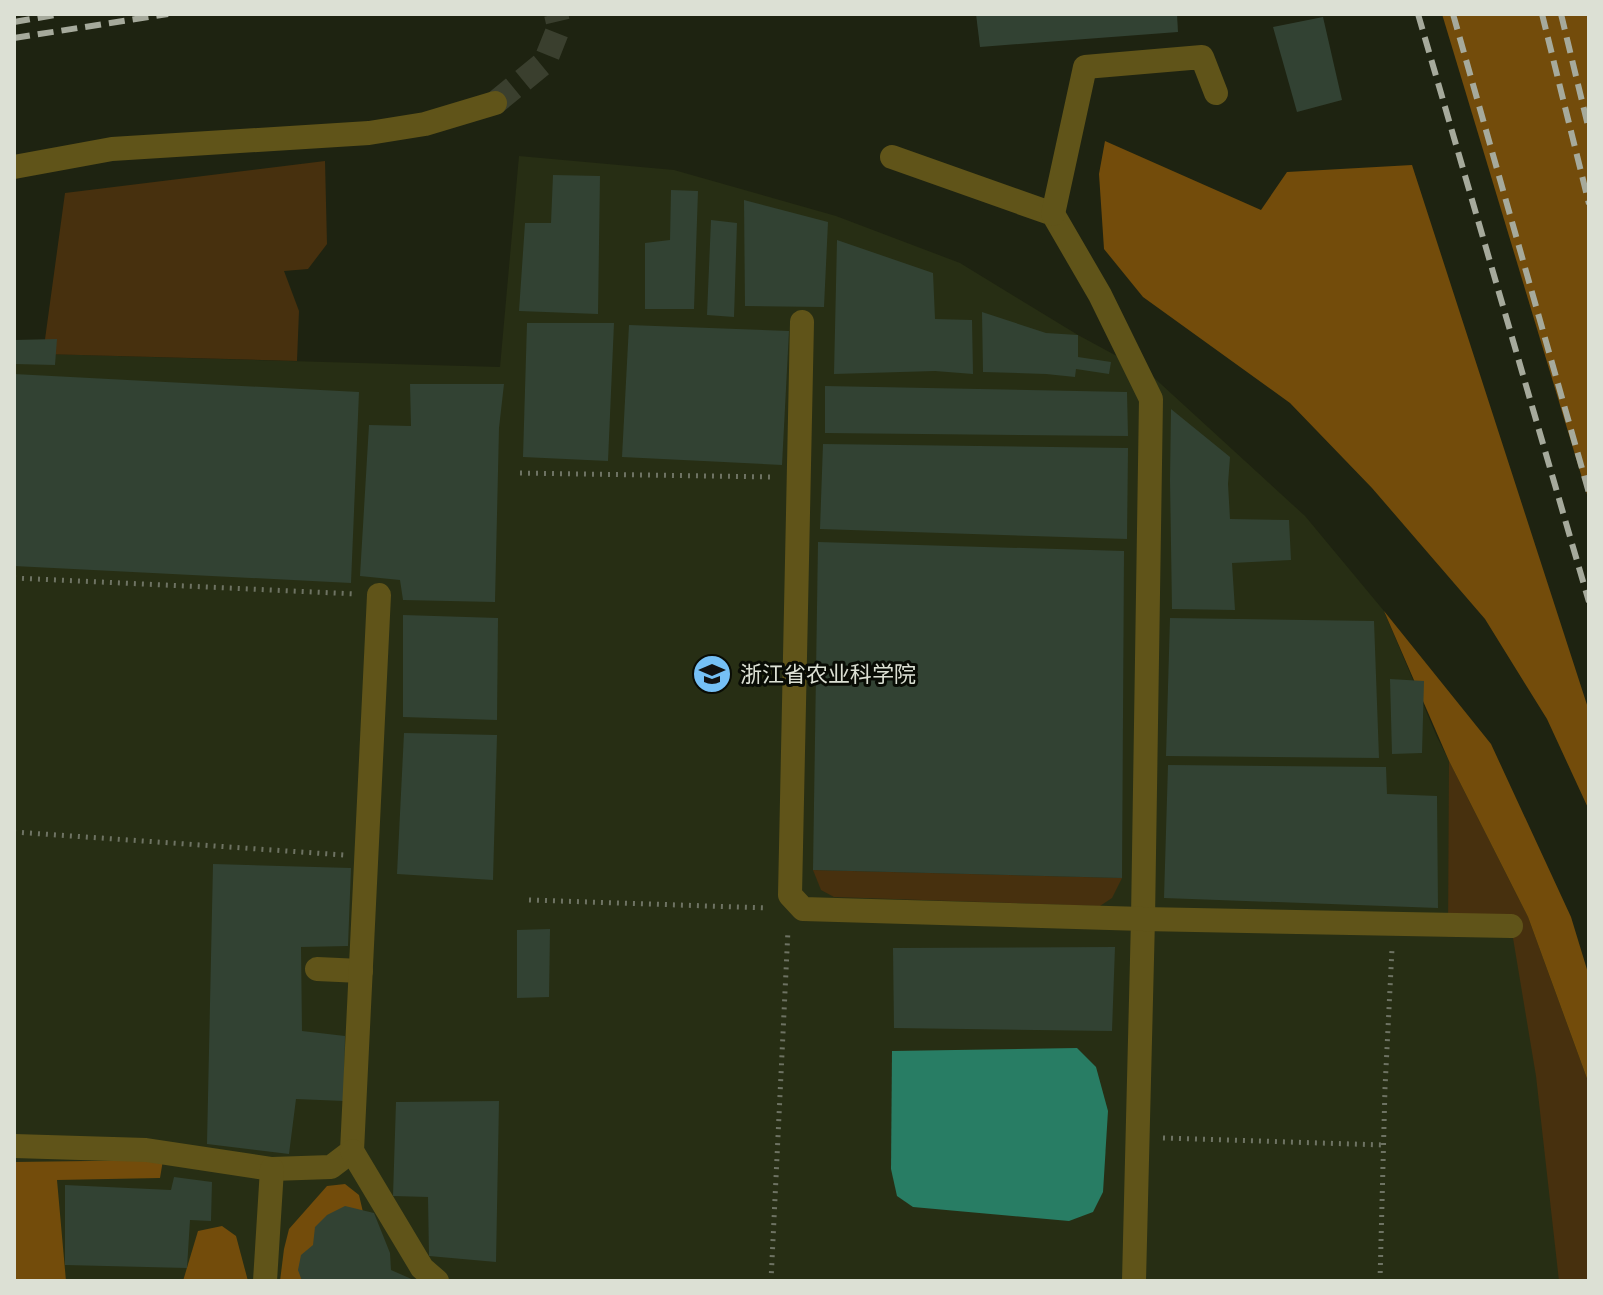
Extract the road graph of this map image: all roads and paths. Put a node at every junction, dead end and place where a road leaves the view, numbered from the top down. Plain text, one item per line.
1 (1216, 93) dead end
2 (495, 103) tunnel mouth
3 (892, 157) dead end
4 (14, 167) edge
5 (1053, 214) junction
6 (802, 322) dead end
7 (520, 473) dead end
8 (799, 478) junction
9 (14, 578) edge
10 (379, 595) joint
11 (14, 832) edge
12 (367, 857) junction
13 (529, 900) dead end
14 (796, 909) junction
15 (1143, 919) junction
16 (1393, 924) junction
17 (1511, 926) dead end
18 (317, 969) dead end
19 (361, 971) junction
20 (1138, 1137) junction
21 (1383, 1145) junction
22 (14, 1146) edge
23 (352, 1151) junction
24 (272, 1169) junction
25 (265, 1281) edge
26 (437, 1281) edge
27 (771, 1281) edge
28 (1134, 1281) edge
29 (1380, 1281) edge

1 - 5 street
2 - 4 street
3 - 5 street
5 - 15 street
6 - 8 street
7 - 8 path
8 - 14 street
9 - 10 path
10 - 12 street
11 - 12 path
12 - 19 street
13 - 14 path
14 - 15 street
14 - 27 path
15 - 16 street
15 - 20 street
16 - 17 street
16 - 21 path
18 - 19 street
19 - 23 street
20 - 21 path
20 - 28 street
21 - 29 path
22 - 24 street
23 - 24 street
23 - 26 street
24 - 25 street

